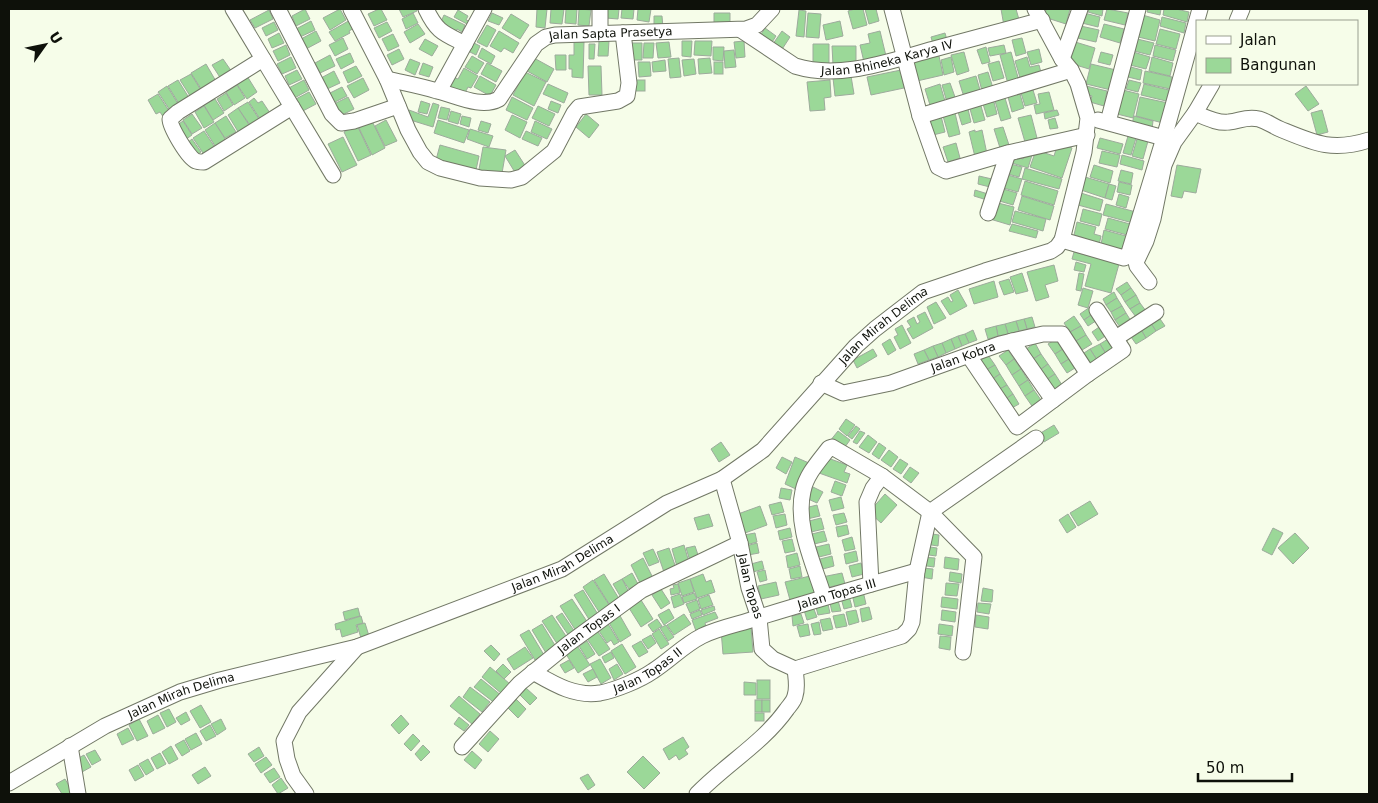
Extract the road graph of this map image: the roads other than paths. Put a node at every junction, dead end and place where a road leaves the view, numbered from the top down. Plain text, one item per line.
1 (233, 9) edge
2 (278, 9) edge
3 (351, 9) edge
4 (426, 9) edge
5 (484, 9) edge
6 (600, 9) edge
7 (772, 9) edge
8 (892, 9) edge
9 (1080, 9) edge
10 (1138, 9) edge
11 (1038, 15) edge
12 (1196, 23) edge
13 (741, 30) junction
14 (600, 33) junction
15 (623, 33) junction
16 (465, 44) junction
17 (905, 56) junction
18 (263, 60) junction
19 (1067, 65) junction
20 (387, 80) junction
21 (1211, 85) edge
22 (439, 91) junction
23 (292, 106) junction
24 (398, 106) junction
25 (1195, 113) junction
26 (920, 116) junction
27 (1088, 118) junction
28 (1108, 122) junction
29 (1087, 135) junction
30 (1164, 138) junction
31 (1369, 140) edge
32 (1008, 153) junction
33 (333, 175) dead end
34 (988, 213) dead end
35 (1059, 244) junction
36 (1148, 282) dead end
37 (1097, 310) dead end
38 (1156, 312) dead end
39 (1116, 338) junction
40 (1012, 341) junction
41 (969, 356) junction
42 (1088, 374) junction
43 (821, 383) junction
44 (1052, 400) junction
45 (1036, 438) dead end
46 (882, 476) junction
47 (722, 479) junction
48 (930, 512) junction
49 (740, 543) junction
50 (917, 571) junction
51 (871, 584) junction
52 (824, 597) junction
53 (759, 618) junction
54 (357, 647) junction
55 (963, 652) dead end
56 (799, 668) junction
57 (533, 672) junction
58 (70, 746) junction
59 (462, 747) dead end
60 (9, 783) edge
61 (78, 794) edge
62 (306, 794) edge
63 (697, 794) edge

1 - 18 street
2 - 24 street
3 - 20 street
4 - 16 street
5 - 16 street
6 - 14 street
7 - 13 street, Jalan Sapta Prasetya
8 - 17 street
9 - 19 street
10 - 28 street
11 - 17 street, Jalan Bhineka Karya IV
11 - 19 street
12 - 30 street
13 - 15 street, Jalan Sapta Prasetya
13 - 17 street, Jalan Bhineka Karya IV
14 - 15 street, Jalan Sapta Prasetya
14 - 22 street, Jalan Sapta Prasetya
15 - 24 street
16 - 22 street
17 - 26 street
18 - 23 street
18 - 23 street
19 - 26 street
19 - 27 street
20 - 22 street, Jalan Sapta Prasetya
20 - 24 street
21 - 25 street
23 - 33 street
25 - 31 street
25 - 36 street
26 - 32 street
27 - 28 street
27 - 29 street
28 - 30 street
29 - 32 street
29 - 35 street
30 - 35 street
32 - 34 street
35 - 43 street, Jalan Mirah Delima
37 - 39 street
38 - 39 street
39 - 42 street
40 - 41 street, Jalan Kobra
40 - 42 street, Jalan Kobra
40 - 44 street
41 - 43 street, Jalan Kobra
41 - 44 street
42 - 44 street
43 - 47 street, Jalan Mirah Delima
45 - 48 street
46 - 48 street
46 - 51 street
46 - 52 street
47 - 49 street, Jalan Topas
47 - 54 street, Jalan Mirah Delima
48 - 50 street
48 - 55 street
49 - 53 street, Jalan Topas
49 - 57 street, Jalan Topas I
50 - 51 street, Jalan Topas III
50 - 56 street
51 - 52 street, Jalan Topas III
52 - 53 street, Jalan Topas III
53 - 56 street, Jalan Topas
53 - 57 street, Jalan Topas II
54 - 58 street, Jalan Mirah Delima
54 - 62 street
56 - 63 street
57 - 59 street, Jalan Topas I
58 - 60 street, Jalan Mirah Delima
58 - 61 street

